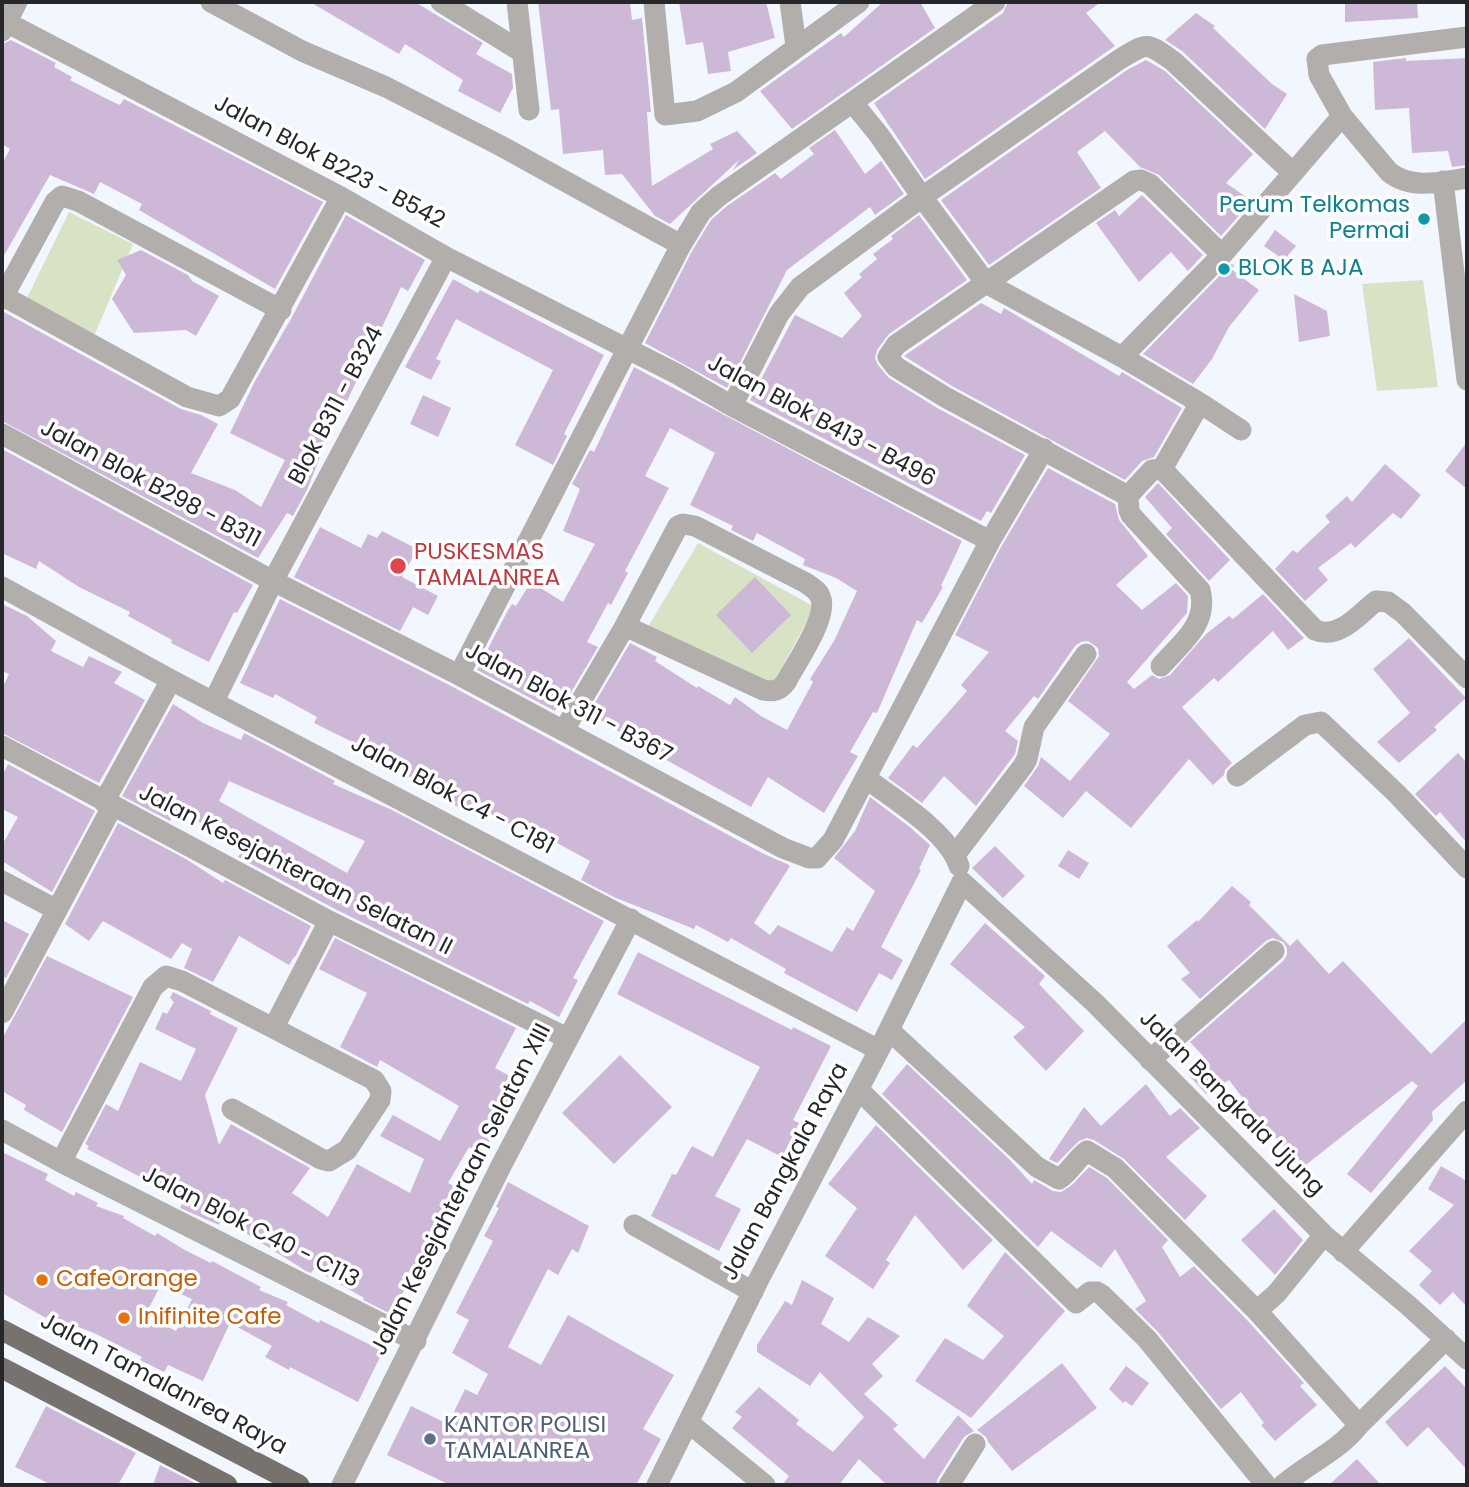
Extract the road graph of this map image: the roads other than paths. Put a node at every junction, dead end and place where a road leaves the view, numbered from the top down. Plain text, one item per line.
1 (18, 2) edge
2 (211, 2) edge
3 (442, 2) edge
4 (517, 2) edge
5 (653, 2) edge
6 (790, 2) edge
7 (859, 2) edge
8 (995, 2) edge
9 (4, 26) edge
10 (1467, 37) edge
11 (796, 46) junction
12 (522, 52) junction
13 (853, 103) junction
14 (529, 110) dead end
15 (1342, 116) junction
16 (1293, 173) junction
17 (1467, 178) edge
18 (1443, 181) junction
19 (341, 197) junction
20 (922, 198) junction
21 (681, 245) junction
22 (1222, 255) junction
23 (446, 257) junction
24 (986, 283) junction
25 (2, 297) edge
26 (281, 310) junction
27 (628, 349) junction
28 (1122, 357) junction
29 (1467, 380) edge
30 (1200, 403) junction
31 (732, 406) junction
32 (1241, 430) dead end
33 (2, 434) edge
34 (1044, 449) junction
35 (1162, 469) junction
36 (1129, 496) junction
37 (990, 541) junction
38 (273, 581) junction
39 (2, 587) edge
40 (625, 626) junction
41 (1086, 654) dead end
42 (1161, 666) dead end
43 (459, 675) junction
44 (1467, 678) edge
45 (171, 680) junction
46 (214, 701) junction
47 (564, 730) junction
48 (2, 746) edge
49 (1237, 776) dead end
50 (867, 779) junction
51 (108, 804) junction
52 (955, 855) junction
53 (1467, 868) edge
54 (2, 880) edge
55 (962, 882) junction
56 (57, 910) junction
57 (631, 919) junction
58 (329, 920) junction
59 (1274, 951) dead end
60 (2, 1013) edge
61 (274, 1027) junction
62 (889, 1030) junction
63 (567, 1038) junction
64 (879, 1050) junction
65 (1150, 1060) junction
66 (859, 1090) junction
67 (232, 1109) dead end
68 (1467, 1111) edge
69 (2, 1130) edge
70 (61, 1162) junction
71 (634, 1225) dead end
72 (1324, 1235) junction
73 (1343, 1252) junction
74 (753, 1292) junction
75 (1257, 1311) junction
76 (2, 1330) edge
77 (1446, 1339) junction
78 (416, 1341) junction
79 (1467, 1359) edge
80 (2, 1368) edge
81 (689, 1423) junction
82 (1359, 1425) junction
83 (975, 1444) dead end
84 (227, 1485) edge
85 (299, 1485) edge
86 (342, 1485) edge
87 (657, 1485) edge
88 (765, 1485) edge
89 (949, 1485) edge
90 (1266, 1485) edge
91 (1283, 1485) edge

1 - 9 street
2 - 21 street
3 - 12 street
4 - 12 street
5 - 11 street
6 - 11 street
7 - 11 street
8 - 13 street
9 - 19 street, Jalan Blok B223 - B542
10 - 15 street
12 - 14 street
13 - 20 street
13 - 21 street
15 - 16 street
15 - 18 street
16 - 20 street
16 - 22 street
17 - 18 street
18 - 29 street
19 - 23 street, Jalan Blok B223 - B542
19 - 26 street
20 - 24 street
20 - 31 street
21 - 27 street
22 - 24 street
22 - 28 street
23 - 27 street, Jalan Blok B223 - B542
23 - 38 street, Blok B311 - B324
24 - 28 street
24 - 34 street
25 - 26 street
25 - 26 street
27 - 31 street, Jalan Blok B413 - B496
27 - 43 street
28 - 30 street
30 - 32 street
30 - 35 street
31 - 37 street, Jalan Blok B413 - B496
33 - 38 street, Jalan Blok B298 - B311
34 - 36 street
34 - 37 street
35 - 36 street
35 - 44 street
36 - 42 street
37 - 50 street
38 - 43 street, Jalan Blok 311 - B367
38 - 46 street, Blok B311 - B324
39 - 45 street, Jalan Blok C4 - C181
40 - 40 street
40 - 47 street
41 - 52 street
43 - 47 street, Jalan Blok 311 - B367
45 - 46 street, Jalan Blok C4 - C181
45 - 51 street
46 - 57 street, Jalan Blok C4 - C181
47 - 50 street, Jalan Blok 311 - B367
48 - 51 street, Jalan Kesejahteraan Selatan II
49 - 53 street
50 - 52 street
51 - 56 street
51 - 58 street, Jalan Kesejahteraan Selatan II
52 - 55 street
54 - 56 street
55 - 62 street, Jalan Bangkala Raya
55 - 65 street, Jalan Bangkala Ujung
56 - 60 street
57 - 63 street, Jalan Kesejahteraan Selatan XIII
57 - 64 street, Jalan Blok C4 - C181
58 - 61 street
58 - 63 street, Jalan Kesejahteraan Selatan II
59 - 65 street
61 - 67 street
61 - 70 street
62 - 64 street, Jalan Bangkala Raya
62 - 75 street
63 - 78 street, Jalan Kesejahteraan Selatan XIII
64 - 66 street, Jalan Bangkala Raya
65 - 72 street, Jalan Bangkala Ujung
66 - 74 street, Jalan Bangkala Raya
66 - 90 street
68 - 73 street
69 - 70 street, Jalan Blok C40 - C113
70 - 78 street, Jalan Blok C40 - C113
71 - 74 street
72 - 73 street, Jalan Bangkala Ujung
72 - 75 street
73 - 77 street, Jalan Bangkala Ujung
74 - 81 street, Jalan Bangkala Raya
75 - 82 street
76 - 85 main road, Jalan Tamalanrea Raya
77 - 79 street, Jalan Bangkala Ujung
77 - 82 street
78 - 86 street, Jalan Kesejahteraan Selatan XIII
80 - 84 main road
81 - 87 street, Jalan Bangkala Raya
81 - 88 street
82 - 91 street
83 - 89 street

